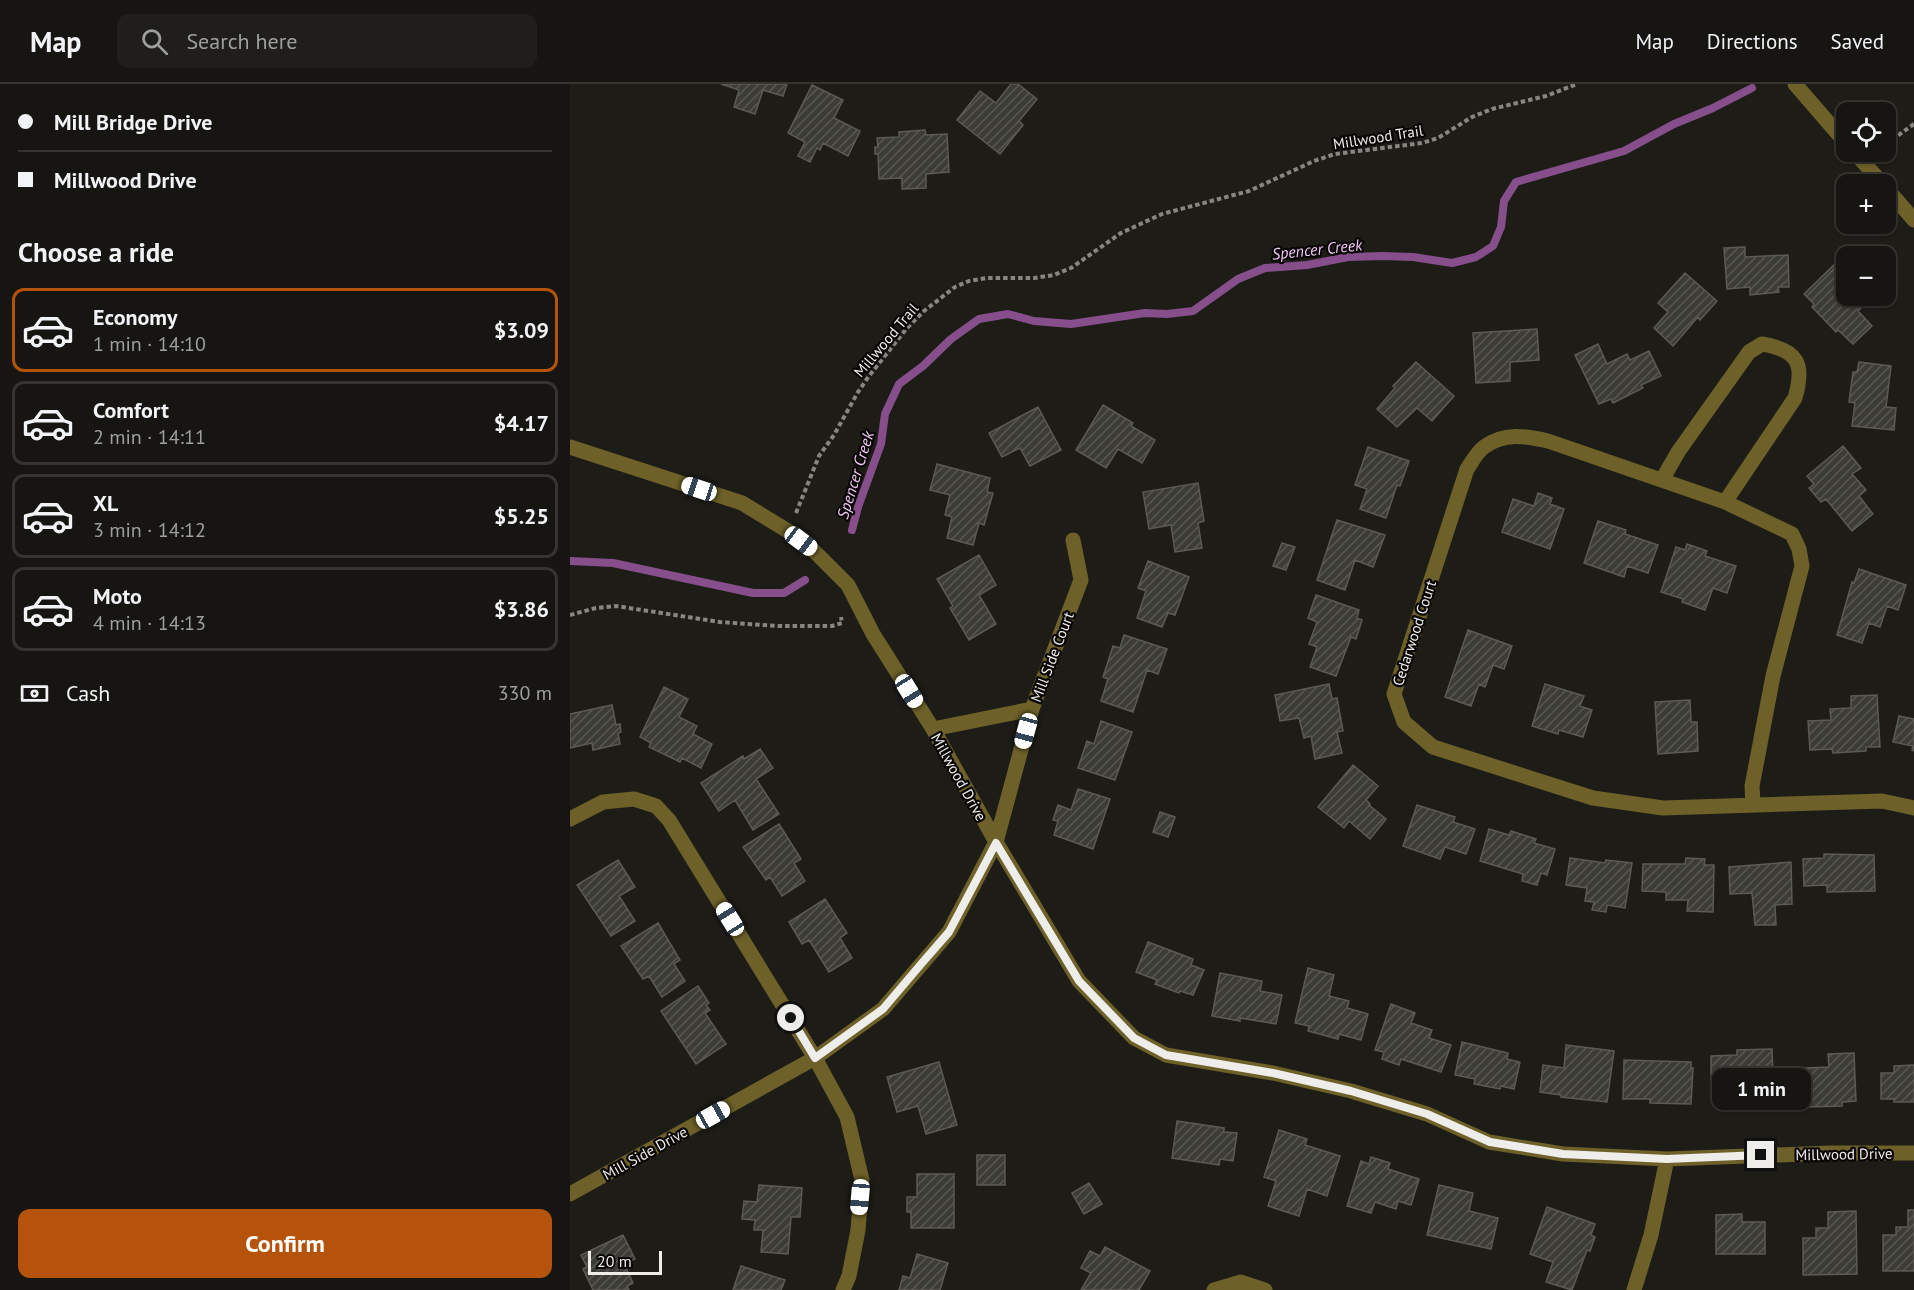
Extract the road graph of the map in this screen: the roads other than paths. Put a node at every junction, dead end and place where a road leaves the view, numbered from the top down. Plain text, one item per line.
1 (1795, 84) edge
2 (1836, 131) edge
3 (1863, 162) edge
4 (1873, 174) edge
5 (1896, 200) edge
6 (1914, 220) edge
7 (570, 447) edge
8 (1662, 480) junction
9 (1725, 502) junction
10 (1073, 540) dead end
11 (1032, 709) junction
12 (933, 729) junction
13 (1753, 804) junction
14 (1914, 808) edge
15 (570, 819) edge
16 (996, 843) junction
17 (815, 1058) junction
18 (1914, 1153) edge
19 (1667, 1159) junction
20 (570, 1194) edge
21 (843, 1290) edge
22 (1214, 1290) edge
23 (1265, 1290) edge
24 (1634, 1290) edge

1 - 2 street
3 - 4 street
5 - 6 street
7 - 12 street, Millwood Drive
8 - 9 street, Cedarwood Court
8 - 9 street
8 - 13 street, Cedarwood Court
9 - 13 street, Cedarwood Court
10 - 11 street, Mill Side Court
11 - 12 street
11 - 16 street, Mill Side Court
12 - 16 street, Millwood Drive
13 - 14 street, Cedarwood Court
15 - 17 street
16 - 17 street, Mill Side Drive
16 - 19 street, Millwood Drive
17 - 20 street, Mill Side Drive
17 - 21 street
18 - 19 street, Millwood Drive
19 - 24 street
22 - 23 street

